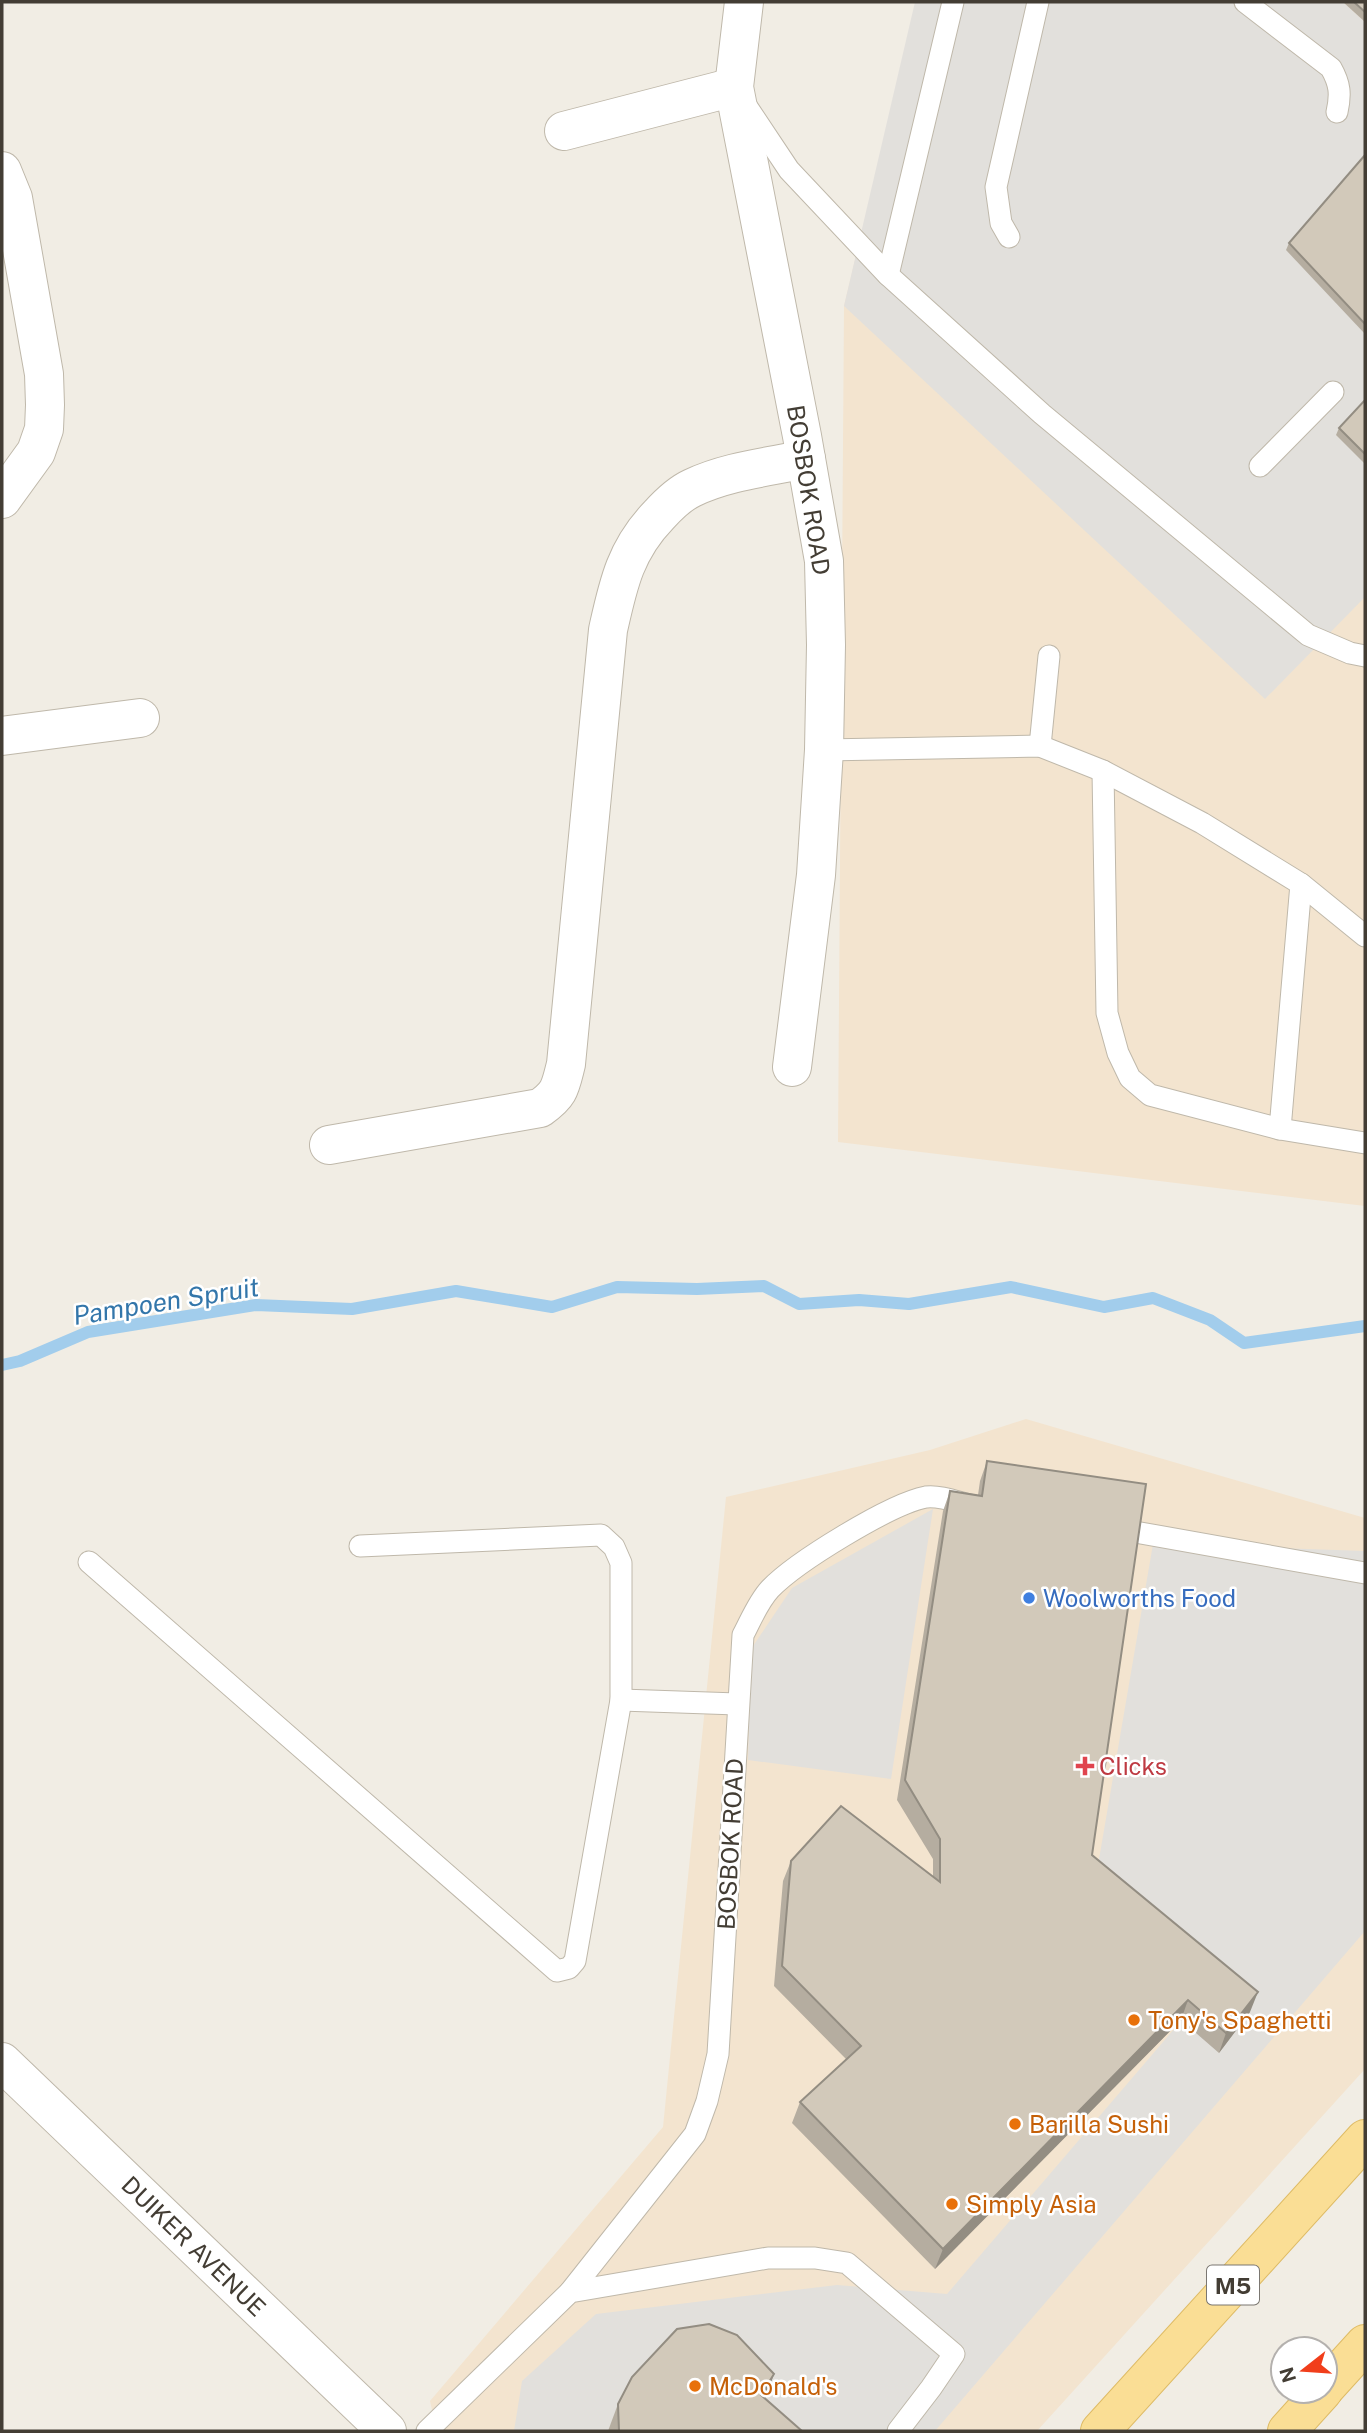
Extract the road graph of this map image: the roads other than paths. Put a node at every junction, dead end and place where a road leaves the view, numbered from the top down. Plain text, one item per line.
1 (744, 2) edge
2 (953, 2) edge
3 (1038, 2) edge
4 (1245, 2) edge
5 (734, 87) junction
6 (1337, 112) dead end
7 (564, 131) dead end
8 (2, 172) edge
9 (1009, 237) dead end
10 (888, 275) junction
11 (1333, 392) dead end
12 (806, 459) junction
13 (1260, 466) dead end
14 (2, 499) edge
15 (1049, 656) dead end
16 (1365, 656) edge
17 (141, 718) dead end
18 (2, 736) edge
19 (1040, 746) junction
20 (824, 750) junction
21 (1103, 771) junction
22 (1301, 884) junction
23 (1365, 936) edge
24 (792, 1067) dead end
25 (1280, 1129) junction
26 (1365, 1143) edge
27 (329, 1144) dead end
28 (976, 1507) edge
29 (1135, 1532) edge
30 (360, 1546) dead end
31 (89, 1562) dead end
32 (1365, 1573) edge
33 (621, 1700) junction
34 (737, 1704) junction
35 (2, 2062) edge
36 (1365, 2139) edge
37 (570, 2292) junction
38 (1365, 2344) edge
39 (1339, 2373) edge
40 (1310, 2405) edge
41 (387, 2431) edge
42 (427, 2431) edge
43 (898, 2431) edge
44 (1100, 2431) edge
45 (1287, 2431) edge

1 - 5 street, BOSBOK ROAD
2 - 10 lane
3 - 9 lane
4 - 6 lane
5 - 7 street
5 - 10 lane
5 - 12 street, BOSBOK ROAD
8 - 14 street
10 - 16 lane
11 - 13 lane
12 - 20 street, BOSBOK ROAD
12 - 27 street
15 - 19 lane
17 - 18 street
19 - 20 lane
19 - 21 lane
20 - 24 street, BOSBOK ROAD
21 - 22 lane
21 - 25 lane
22 - 23 lane
22 - 25 lane
25 - 26 lane
28 - 34 lane, BOSBOK ROAD
29 - 32 lane
30 - 33 lane
31 - 33 lane
33 - 34 lane
34 - 37 lane, BOSBOK ROAD
35 - 41 street, DUIKER AVENUE
36 - 44 main road, M5
37 - 42 lane, BOSBOK ROAD
37 - 43 lane
38 - 39 main road
40 - 45 main road

